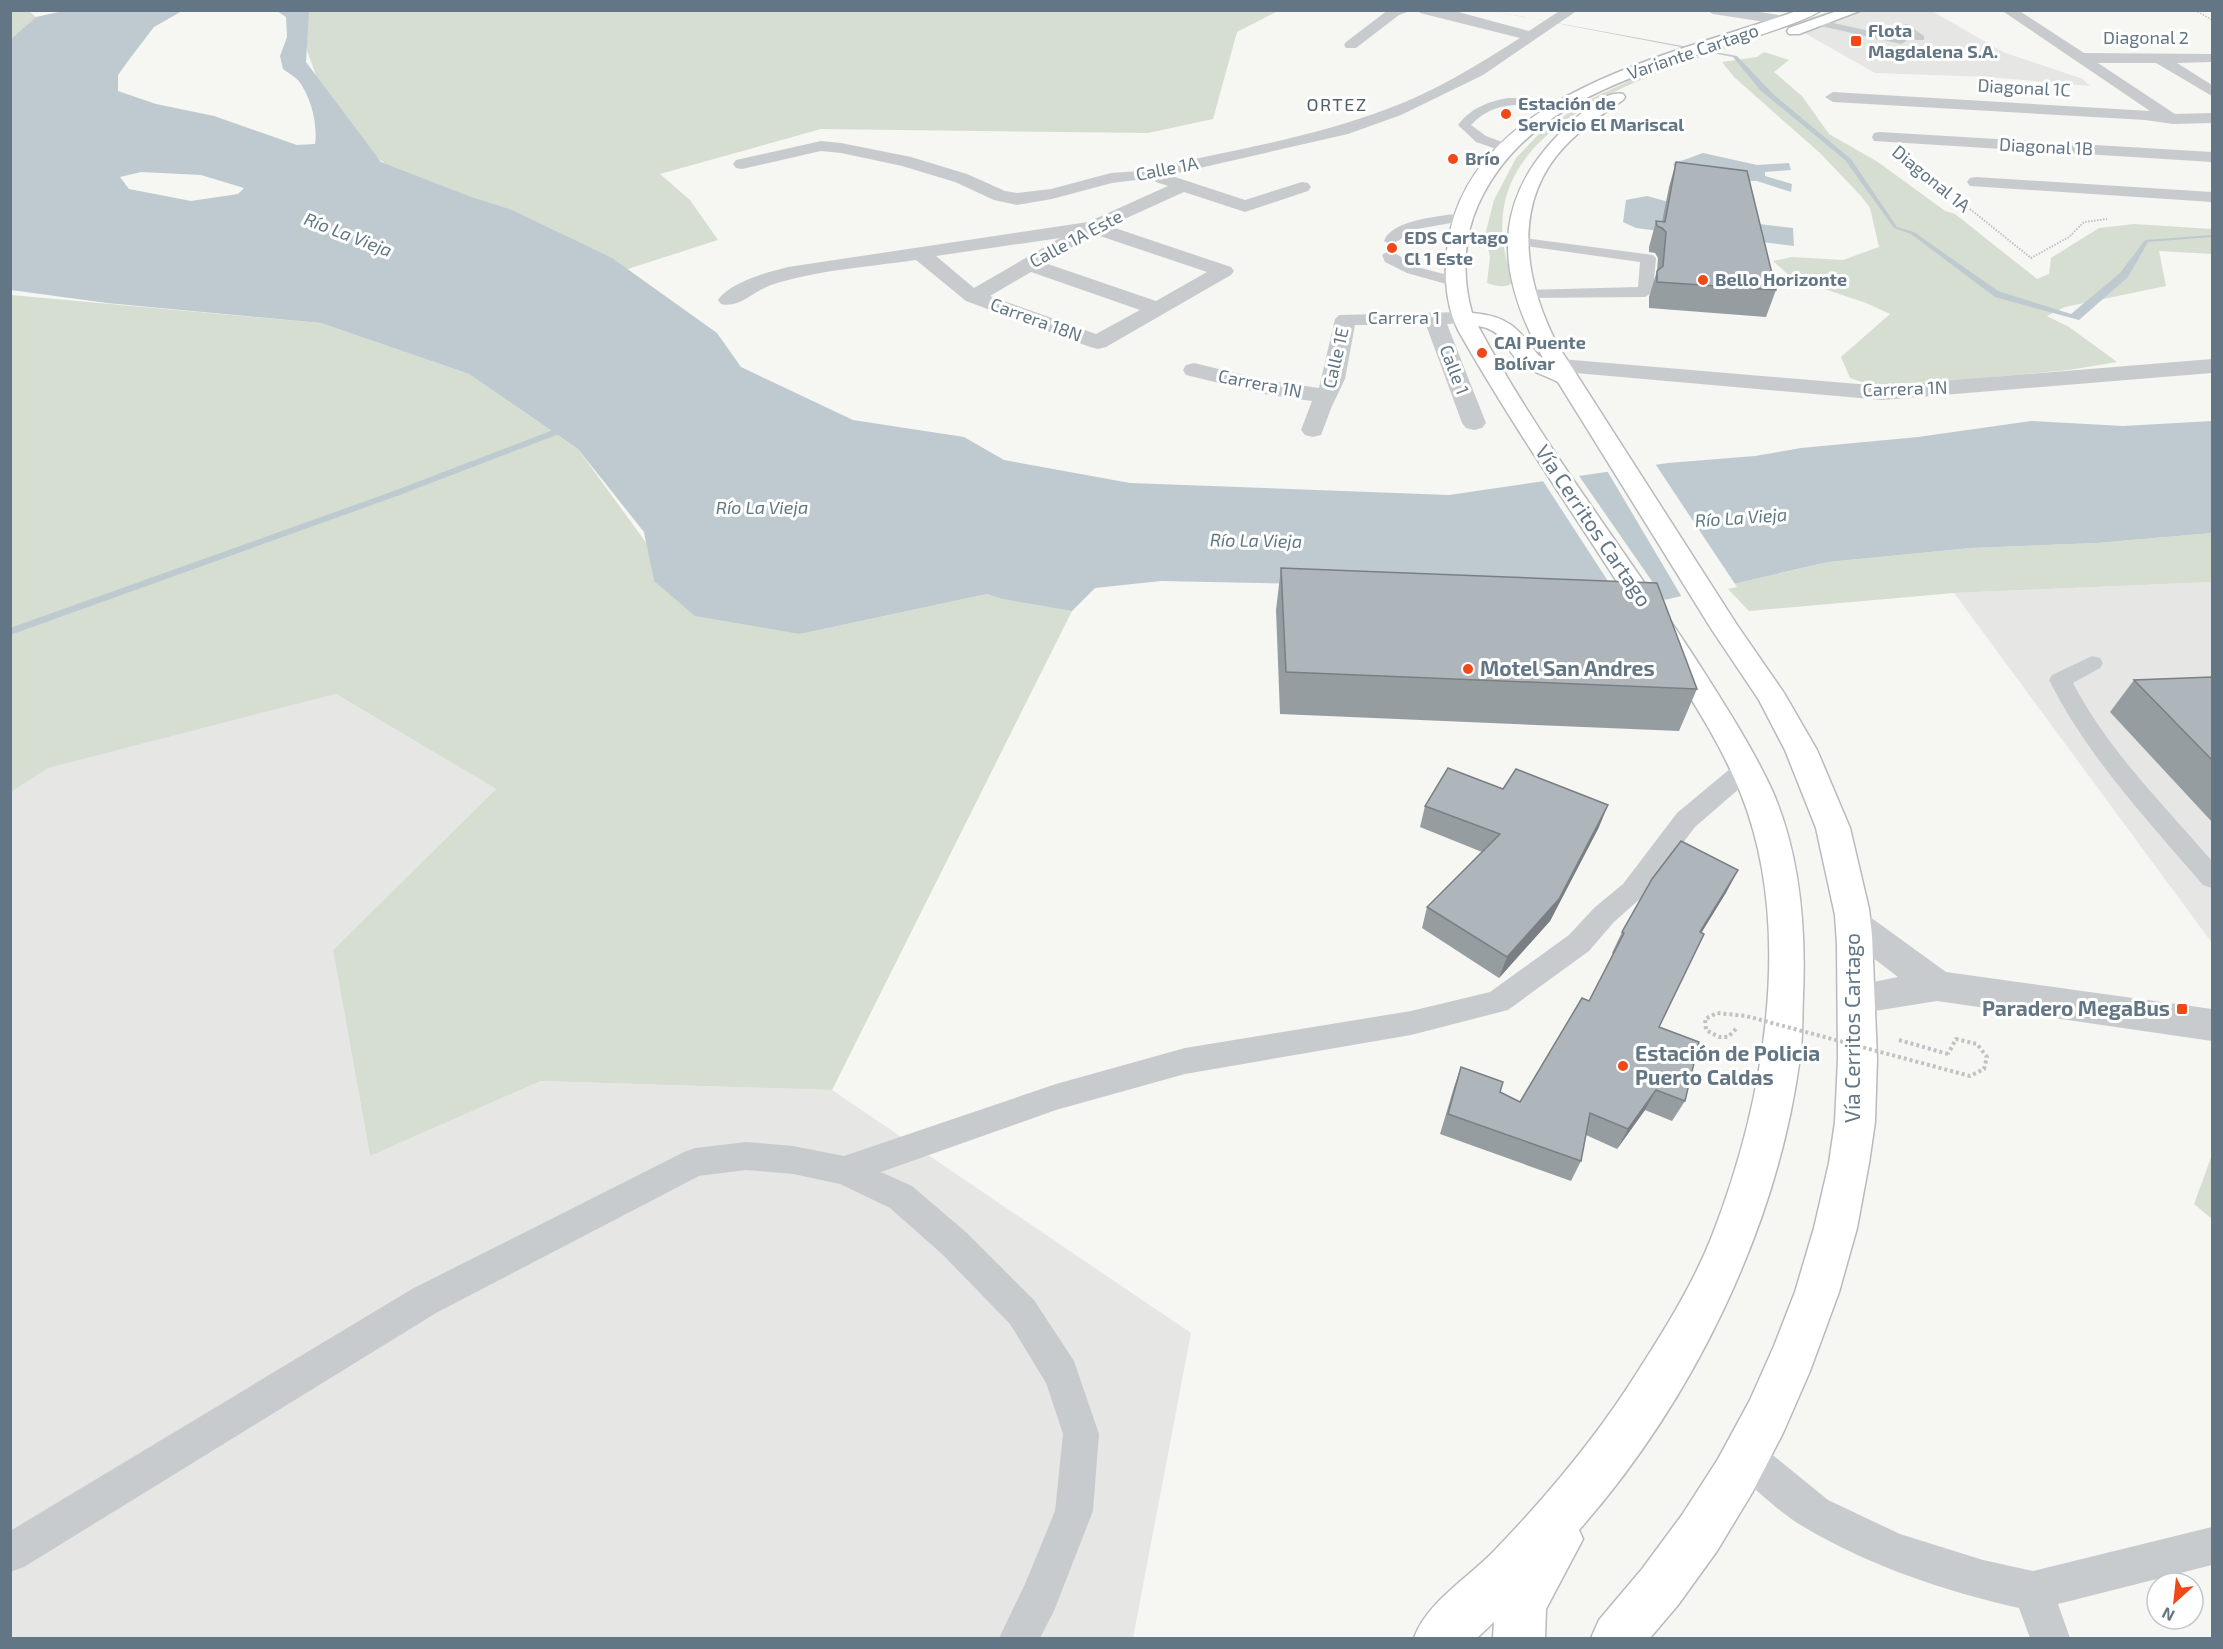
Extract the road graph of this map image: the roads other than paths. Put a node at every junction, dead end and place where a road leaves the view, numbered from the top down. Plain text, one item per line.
1 (1406, 10) edge
2 (1425, 10) edge
3 (1713, 10) edge
4 (1855, 10) edge
5 (2008, 10) edge
6 (1817, 17) edge
7 (1559, 18) edge
8 (1785, 21) junction
9 (1908, 21) dead end
10 (1530, 36) junction
11 (1920, 38) dead end
12 (1900, 41) dead end
13 (1351, 45) dead end
14 (1712, 52) junction
15 (2080, 58) junction
16 (2159, 58) junction
17 (2212, 58) edge
18 (2212, 92) edge
19 (1833, 97) dead end
20 (1560, 106) junction
21 (2212, 118) edge
22 (2173, 119) junction
23 (1880, 137) road end
24 (1505, 148) junction
25 (2212, 158) edge
26 (742, 164) dead end
27 (1152, 174) junction
28 (1976, 182) dead end
29 (1181, 186) junction
30 (1302, 187) dead end
31 (1161, 197) junction
32 (2212, 197) edge
33 (1463, 217) junction
34 (1248, 223) dead end
35 (1092, 226) junction
36 (1516, 241) junction
37 (920, 253) junction
38 (1456, 258) junction
39 (1028, 264) junction
40 (1478, 273) dead end
41 (1457, 282) junction
42 (973, 297) junction
43 (728, 300) dead end
44 (1492, 301) dead end
45 (1529, 304) junction
46 (1159, 309) junction
47 (1434, 318) junction
48 (1463, 318) junction
49 (1346, 319) joint
50 (2212, 366) edge
51 (1194, 370) dead end
52 (1569, 379) junction
53 (1327, 396) junction
54 (1507, 398) joint
55 (1474, 423) dead end
56 (1313, 430) dead end
57 (2092, 663) dead end
58 (1746, 770) junction
59 (2212, 878) edge
60 (1854, 924) junction
61 (1937, 986) junction
62 (1856, 1014) junction
63 (2212, 1025) edge
64 (843, 1170) junction
65 (1745, 1455) junction
66 (1592, 1480) junction
67 (2212, 1546) edge
68 (10, 1553) edge
69 (2033, 1591) junction
70 (1019, 1638) edge
71 (1440, 1638) edge
72 (1519, 1638) edge
73 (1617, 1638) edge
74 (2050, 1638) edge

1 - 13 street
2 - 10 street
3 - 8 street
4 - 6 highway, Variante Cartago
5 - 15 street
6 - 8 highway, Variante Cartago
6 - 12 lane
6 - 14 highway, Variante Cartago
7 - 10 street, Calle 1A
8 - 14 highway, Variante Cartago
9 - 11 lane
10 - 27 street, Calle 1A
14 - 20 highway, Variante Cartago
14 - 36 highway, Variante Cartago
15 - 16 street, Diagonal 2
15 - 22 street
16 - 17 street, Diagonal 2
16 - 18 street
19 - 22 street, Diagonal 1C
20 - 24 highway, Variante Cartago
20 - 24 lane
21 - 22 street, Diagonal 1C
22 - 25 street
23 - 25 street, Diagonal 1B
24 - 33 highway, Variante Cartago
26 - 27 street, Calle 1A
27 - 29 street
28 - 32 street, Diagonal 1A
29 - 30 street
29 - 31 street, Calle 1A Este
31 - 34 street
31 - 35 street, Calle 1A Este
33 - 38 highway, Variante Cartago
33 - 41 lane
35 - 37 street
35 - 39 street, Calle 1A Este
35 - 46 street
36 - 45 highway, Variante Cartago
36 - 45 lane
37 - 42 street, Carrera 18N
37 - 43 street
38 - 40 highway
38 - 41 highway, Variante Cartago
39 - 42 street, Calle 1A Este
39 - 46 street
41 - 48 highway, Variante Cartago
42 - 46 street, Carrera 18N
44 - 45 highway
45 - 52 highway, Variante Cartago
47 - 48 street, Carrera 1
47 - 49 street, Carrera 1
47 - 55 street, Calle 1
48 - 52 highway
48 - 54 highway, Variante Cartago
49 - 53 street, Calle 1E
50 - 52 street, Carrera 1N
51 - 53 street, Carrera 1N
52 - 60 highway, Vía Cerritos Cartago
53 - 56 street, Calle 1E
54 - 58 highway, Vía Cerritos Cartago
57 - 59 lane
58 - 64 lane
58 - 66 highway, Vía Cerritos Cartago
60 - 61 street
60 - 62 highway, Vía Cerritos Cartago
61 - 62 street
61 - 63 street
62 - 65 highway, Vía Cerritos Cartago
64 - 68 lane
64 - 70 lane
65 - 69 lane
65 - 73 highway, Vía Cerritos Cartago
66 - 71 highway, Vía Cerritos Cartago
66 - 72 highway
67 - 69 lane
69 - 74 lane

